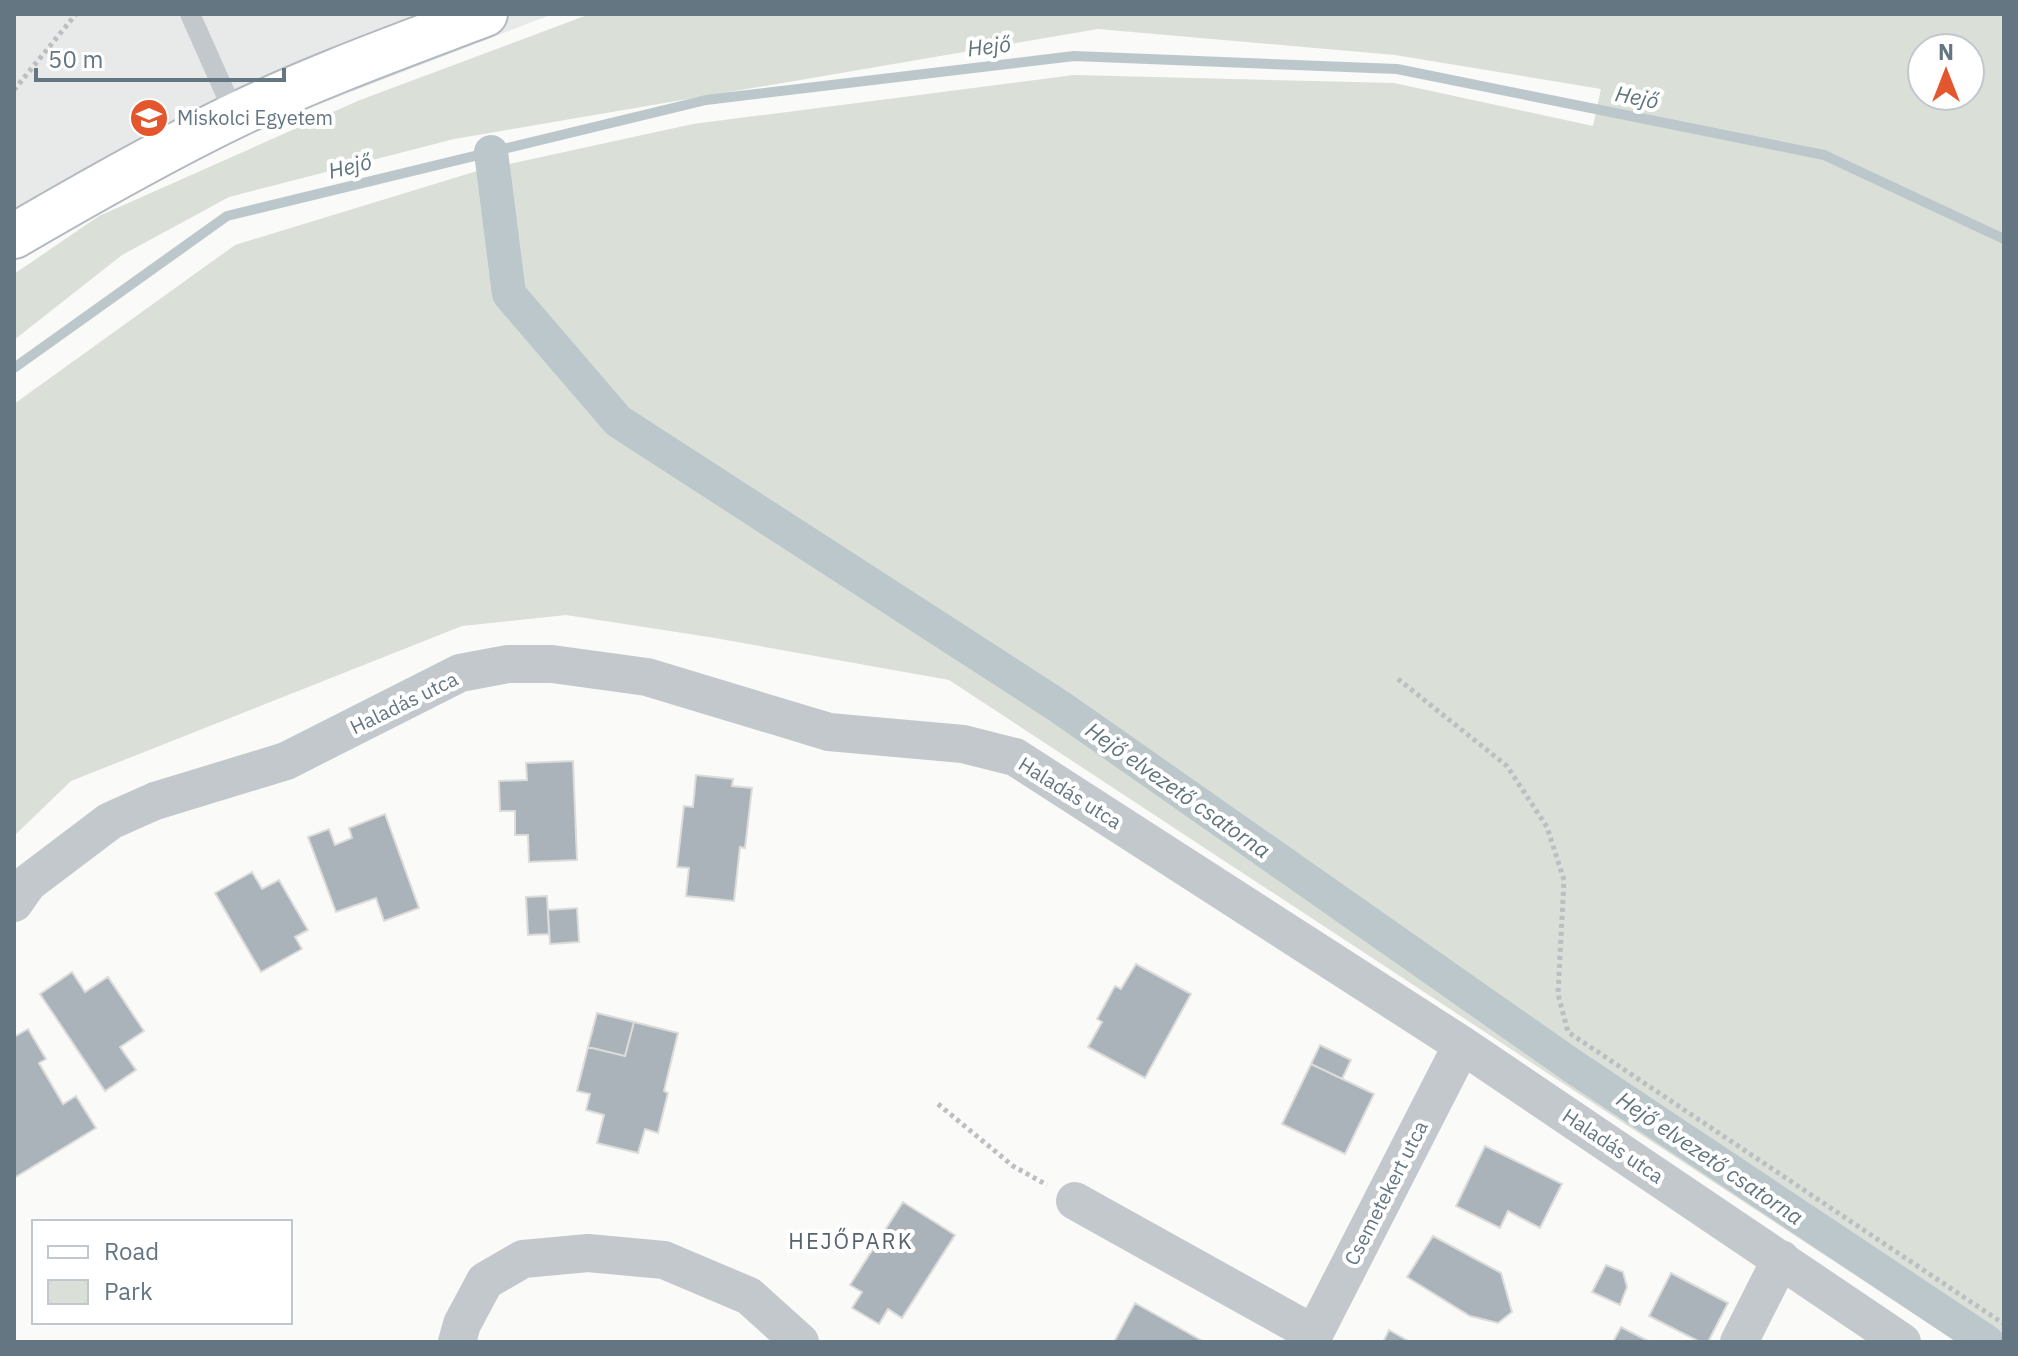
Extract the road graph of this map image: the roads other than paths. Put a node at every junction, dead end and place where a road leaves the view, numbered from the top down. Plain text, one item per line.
1 (190, 14) edge
2 (485, 14) edge
3 (235, 115) junction
4 (14, 236) edge
5 (14, 903) edge
6 (1462, 1045) junction
7 (1075, 1201) road end
8 (1781, 1259) junction
9 (1312, 1338) edge
10 (457, 1342) edge
11 (800, 1342) edge
12 (1739, 1342) edge
13 (1902, 1342) edge

1 - 3 lane
2 - 3 street
3 - 4 street
5 - 6 street, Haladás utca
6 - 8 street, Haladás utca
6 - 9 street, Csemetekert utca
7 - 9 street
8 - 12 street
8 - 13 street, Haladás utca
10 - 11 street

